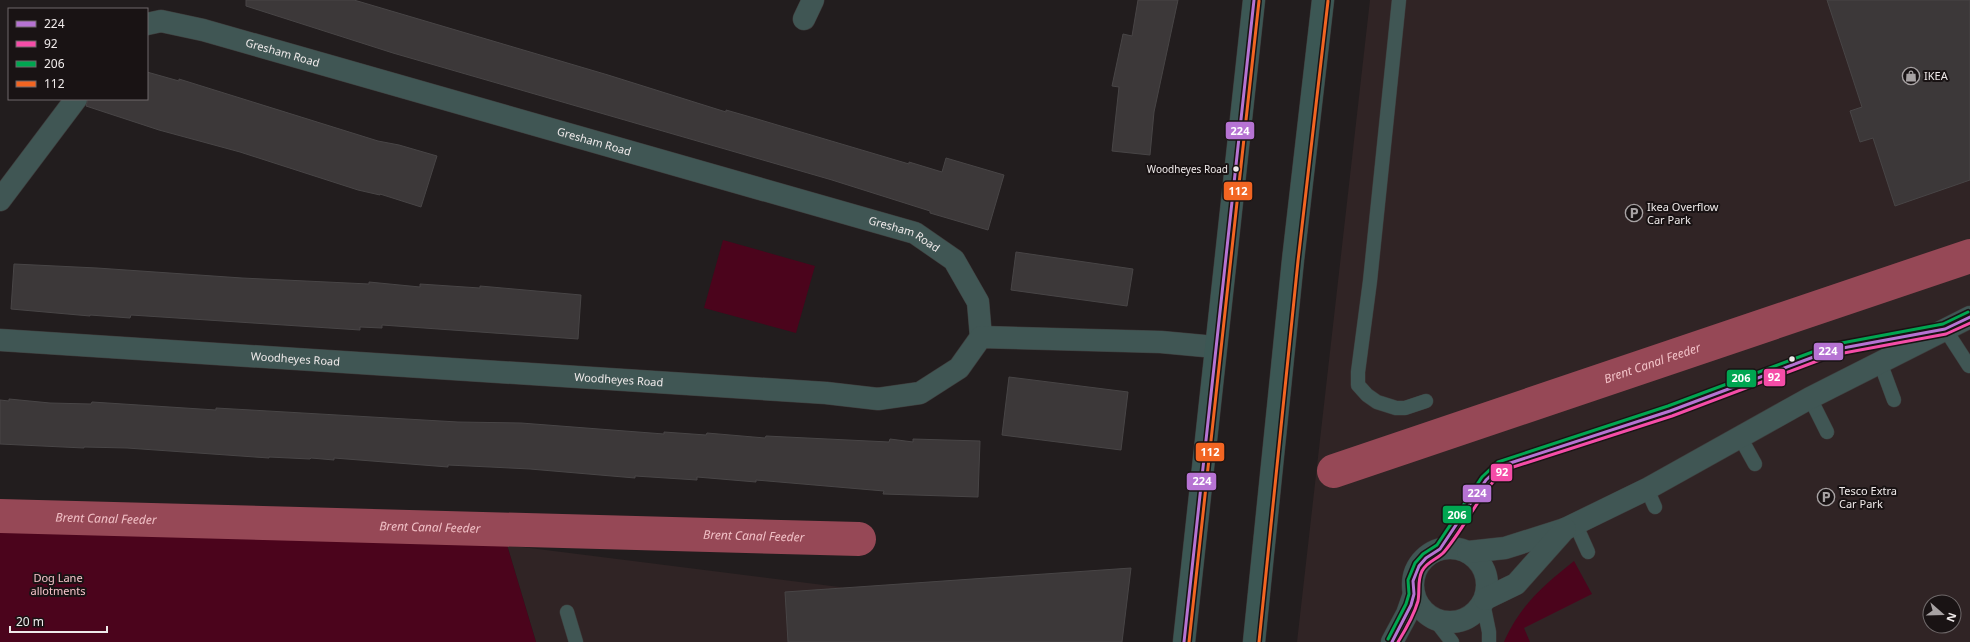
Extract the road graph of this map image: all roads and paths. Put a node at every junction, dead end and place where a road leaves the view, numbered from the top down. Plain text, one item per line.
1 (1254, 0) edge
2 (1323, 0) edge
3 (1399, 0) edge
4 (148, 24) edge
5 (75, 100) edge
6 (0, 200) edge
7 (1970, 317) edge
8 (1946, 329) junction
9 (981, 337) junction
10 (0, 340) edge
11 (1215, 347) junction
12 (1880, 362) junction
13 (1969, 366) dead end
14 (1810, 398) junction
15 (1894, 400) dead end
16 (1426, 401) dead end
17 (1827, 432) dead end
18 (1740, 437) junction
19 (1755, 464) dead end
20 (1570, 526) junction
21 (1440, 549) junction
22 (1468, 552) junction
23 (1588, 552) dead end
24 (1414, 594) junction
25 (1484, 601) junction
26 (567, 612) dead end
27 (1435, 620) junction
28 (576, 642) edge
29 (1184, 642) edge
30 (1254, 642) edge
31 (1392, 642) edge
32 (1452, 642) edge
33 (1489, 642) edge

1 - 11 highway
2 - 30 highway
3 - 16 lane
4 - 9 street, Gresham Road
5 - 6 street
7 - 8 street
8 - 12 street
8 - 13 lane
8 - 21 lane
9 - 10 street, Woodheyes Road
9 - 11 street
11 - 29 highway
12 - 14 street
12 - 15 lane
14 - 17 lane
14 - 18 street
18 - 19 lane
18 - 20 street
20 - 22 street
20 - 23 lane
20 - 25 street
21 - 22 street
21 - 24 street
22 - 25 street
24 - 27 street
24 - 31 street
25 - 27 street
25 - 33 lane
26 - 28 lane
27 - 32 lane

